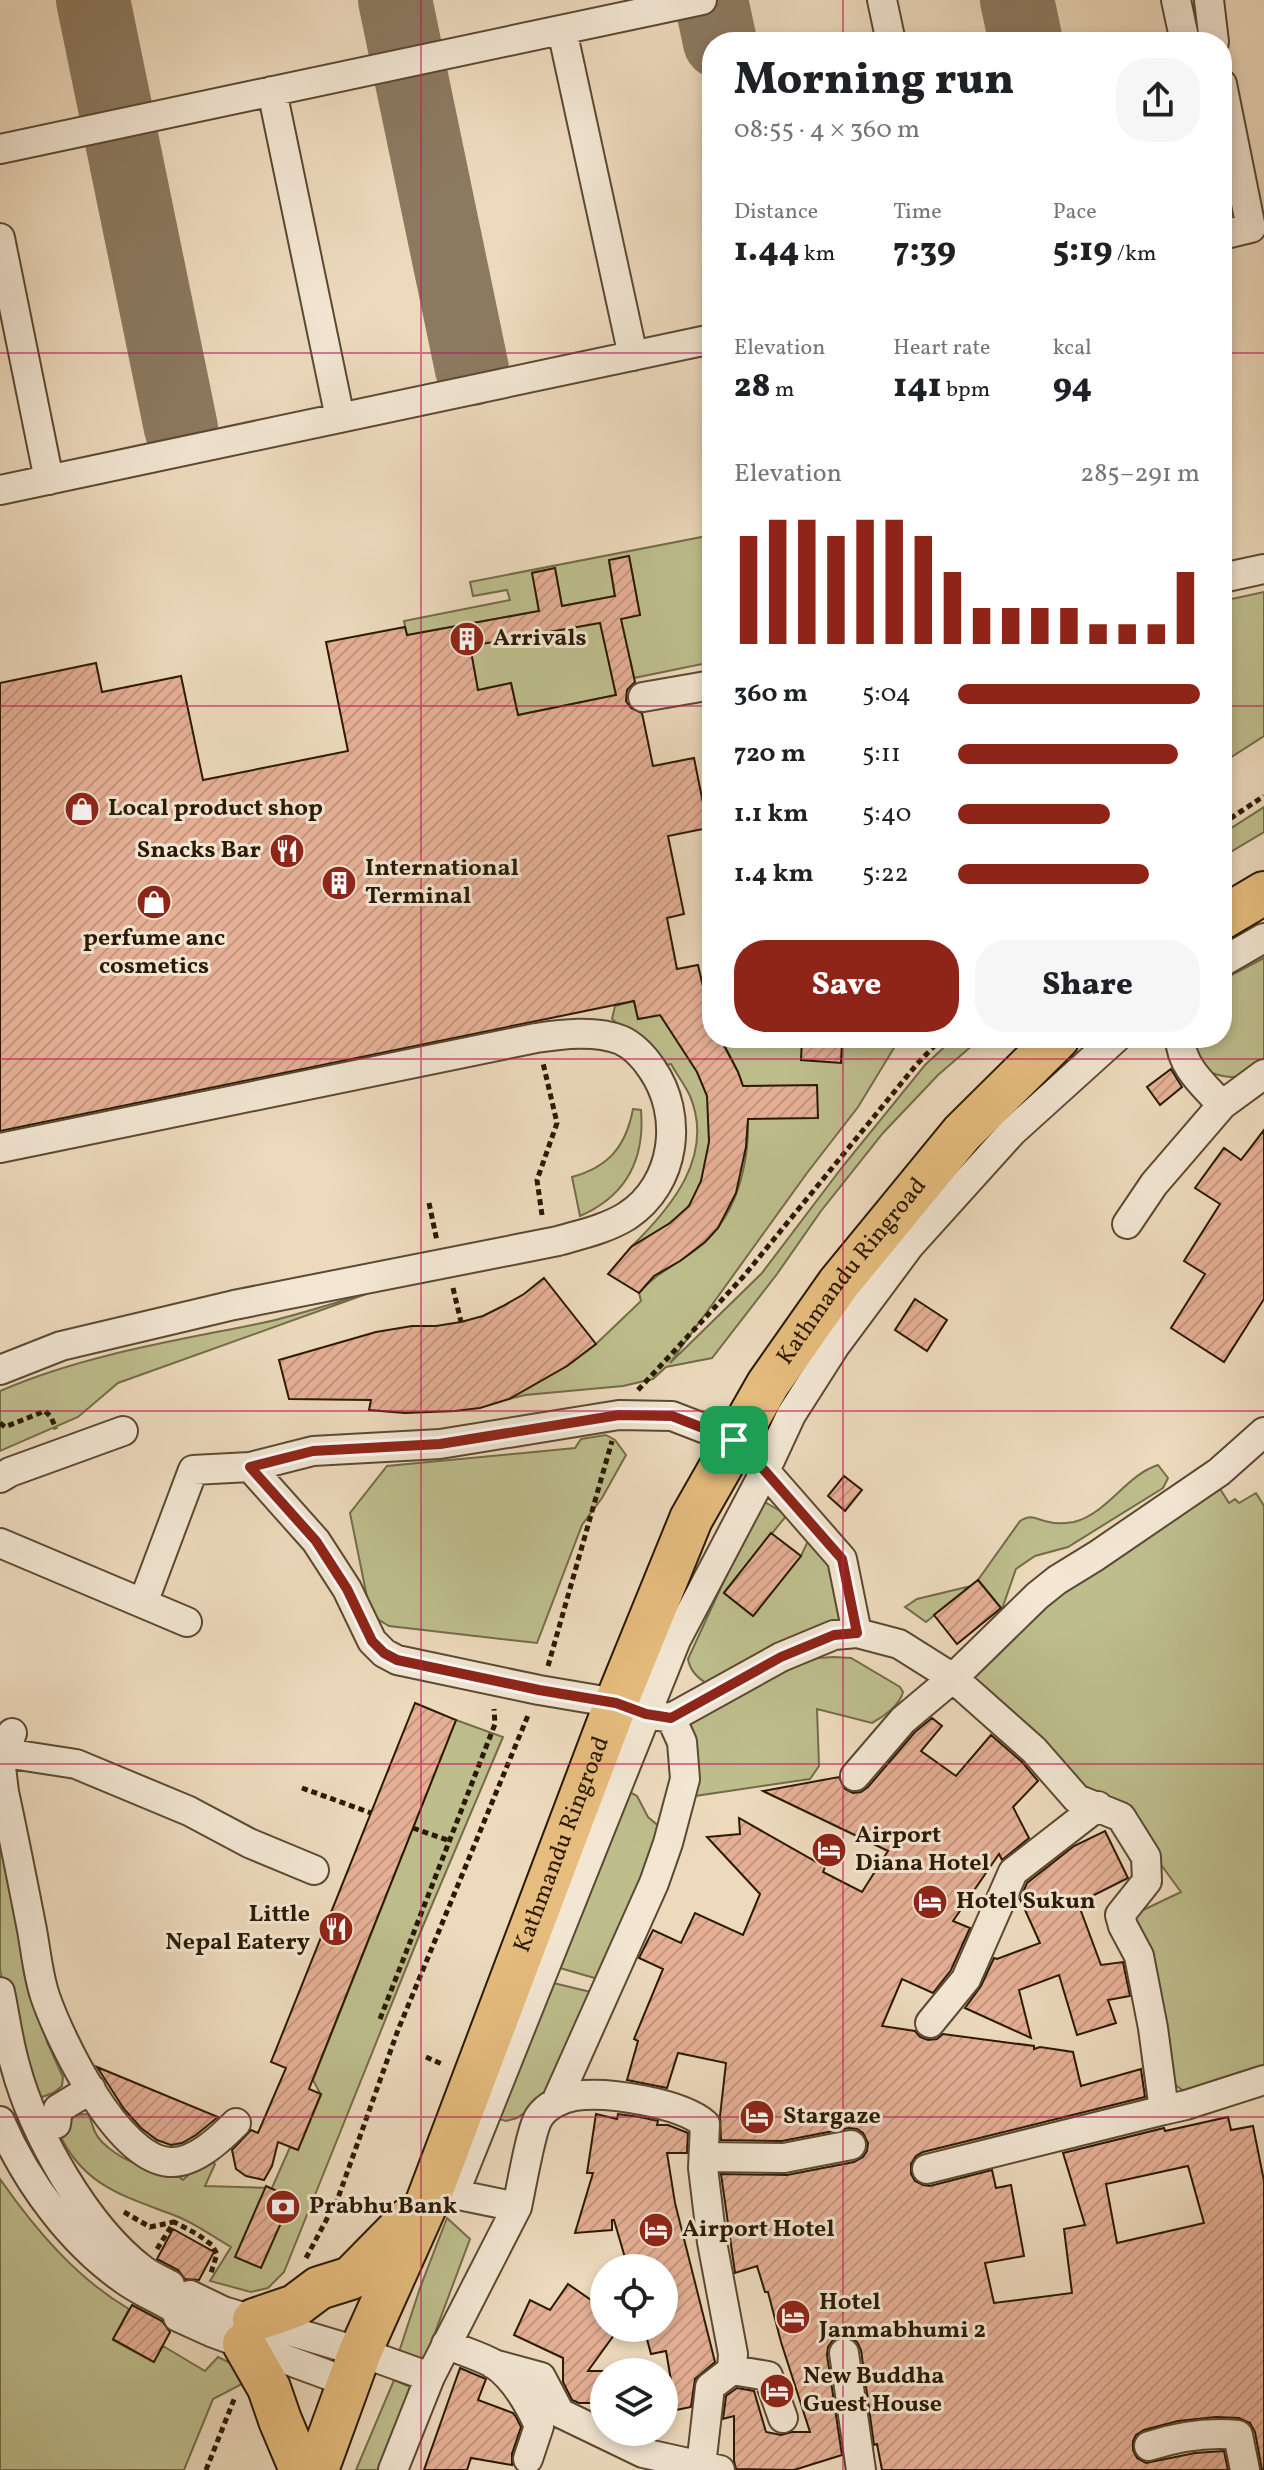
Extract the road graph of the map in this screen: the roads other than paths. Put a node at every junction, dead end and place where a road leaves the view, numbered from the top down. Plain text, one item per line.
1 (702, 0) edge
2 (882, 0) edge
3 (1176, 0) edge
4 (1209, 0) edge
5 (562, 30) junction
6 (889, 32) edge
7 (1183, 32) edge
8 (1213, 32) edge
9 (272, 91) junction
10 (1232, 134) edge
11 (0, 149) edge
12 (1232, 227) edge
13 (0, 238) edge
14 (702, 341) edge
15 (633, 356) junction
16 (340, 418) junction
17 (49, 480) junction
18 (0, 490) edge
19 (1264, 569) edge
20 (1232, 576) edge
21 (702, 687) edge
22 (643, 697) dead end
23 (1264, 893) edge
24 (1232, 912) edge
25 (1264, 938) edge
26 (1232, 956) edge
27 (1048, 1048) edge
28 (1105, 1048) edge
29 (1180, 1048) edge
30 (1264, 1074) edge
31 (1222, 1105) junction
32 (0, 1148) edge
33 (1127, 1224) dead end
34 (61, 1346) junction
35 (0, 1355) edge
36 (0, 1370) edge
37 (123, 1431) dead end
38 (1264, 1432) edge
39 (734, 1440) junction
40 (250, 1467) junction
41 (765, 1471) junction
42 (0, 1478) edge
43 (0, 1543) edge
44 (143, 1603) junction
45 (187, 1622) dead end
46 (857, 1633) junction
47 (953, 1678) junction
48 (644, 1712) junction
49 (12, 1733) dead end
50 (0, 1759) edge
51 (855, 1776) dead end
52 (1098, 1806) junction
53 (314, 1870) dead end
54 (0, 1992) edge
55 (930, 2023) dead end
56 (1264, 2080) edge
57 (91, 2089) junction
58 (556, 2102) junction
59 (1164, 2110) junction
60 (0, 2121) edge
61 (236, 2123) dead end
62 (56, 2124) dead end
63 (851, 2145) dead end
64 (704, 2157) junction
65 (927, 2169) dead end
66 (441, 2197) junction
67 (517, 2207) junction
68 (178, 2301) junction
69 (249, 2332) junction
70 (446, 2344) junction
71 (844, 2353) dead end
72 (493, 2364) junction
73 (355, 2368) junction
74 (732, 2370) junction
75 (430, 2377) junction
76 (783, 2418) dead end
77 (1149, 2446) dead end
78 (528, 2459) dead end
79 (710, 2468) edge
80 (301, 2470) edge
81 (317, 2470) edge
82 (393, 2470) edge
83 (861, 2470) edge
84 (1245, 2470) edge

1 - 5 street
2 - 6 street
3 - 7 street
4 - 8 street
5 - 9 street
5 - 15 street
9 - 11 street
9 - 16 street
10 - 12 street
13 - 17 street
14 - 15 street
15 - 16 street
16 - 17 street
17 - 18 street
19 - 20 street
21 - 22 street
23 - 24 highway
25 - 26 street
27 - 39 highway, Kathmandu Ringroad
28 - 41 street
29 - 31 street
30 - 31 street
31 - 33 street
32 - 34 street
34 - 35 street
34 - 36 street
37 - 42 street
38 - 47 street
39 - 40 street
39 - 41 street
39 - 48 highway, Kathmandu Ringroad
40 - 44 street
40 - 48 street
41 - 46 street
41 - 48 street
43 - 44 street
44 - 45 street
46 - 47 street
46 - 48 street
47 - 51 street
47 - 52 street
48 - 58 street
48 - 66 highway, Kathmandu Ringroad
49 - 53 street
50 - 57 street
52 - 55 street
52 - 59 street
54 - 68 street
56 - 59 street
57 - 61 street
57 - 62 street
58 - 64 street
58 - 67 street
59 - 65 street
60 - 68 street
63 - 64 street
64 - 74 street
66 - 67 street
66 - 69 highway
66 - 73 highway, Kathmandu Ringroad
67 - 70 street
68 - 69 street
69 - 73 street
69 - 80 highway
70 - 72 street
70 - 75 street
71 - 83 street
72 - 78 street
72 - 79 street
73 - 75 street
73 - 81 highway, Kathmandu Ringroad
74 - 76 street
74 - 79 street
75 - 82 street
77 - 84 street

